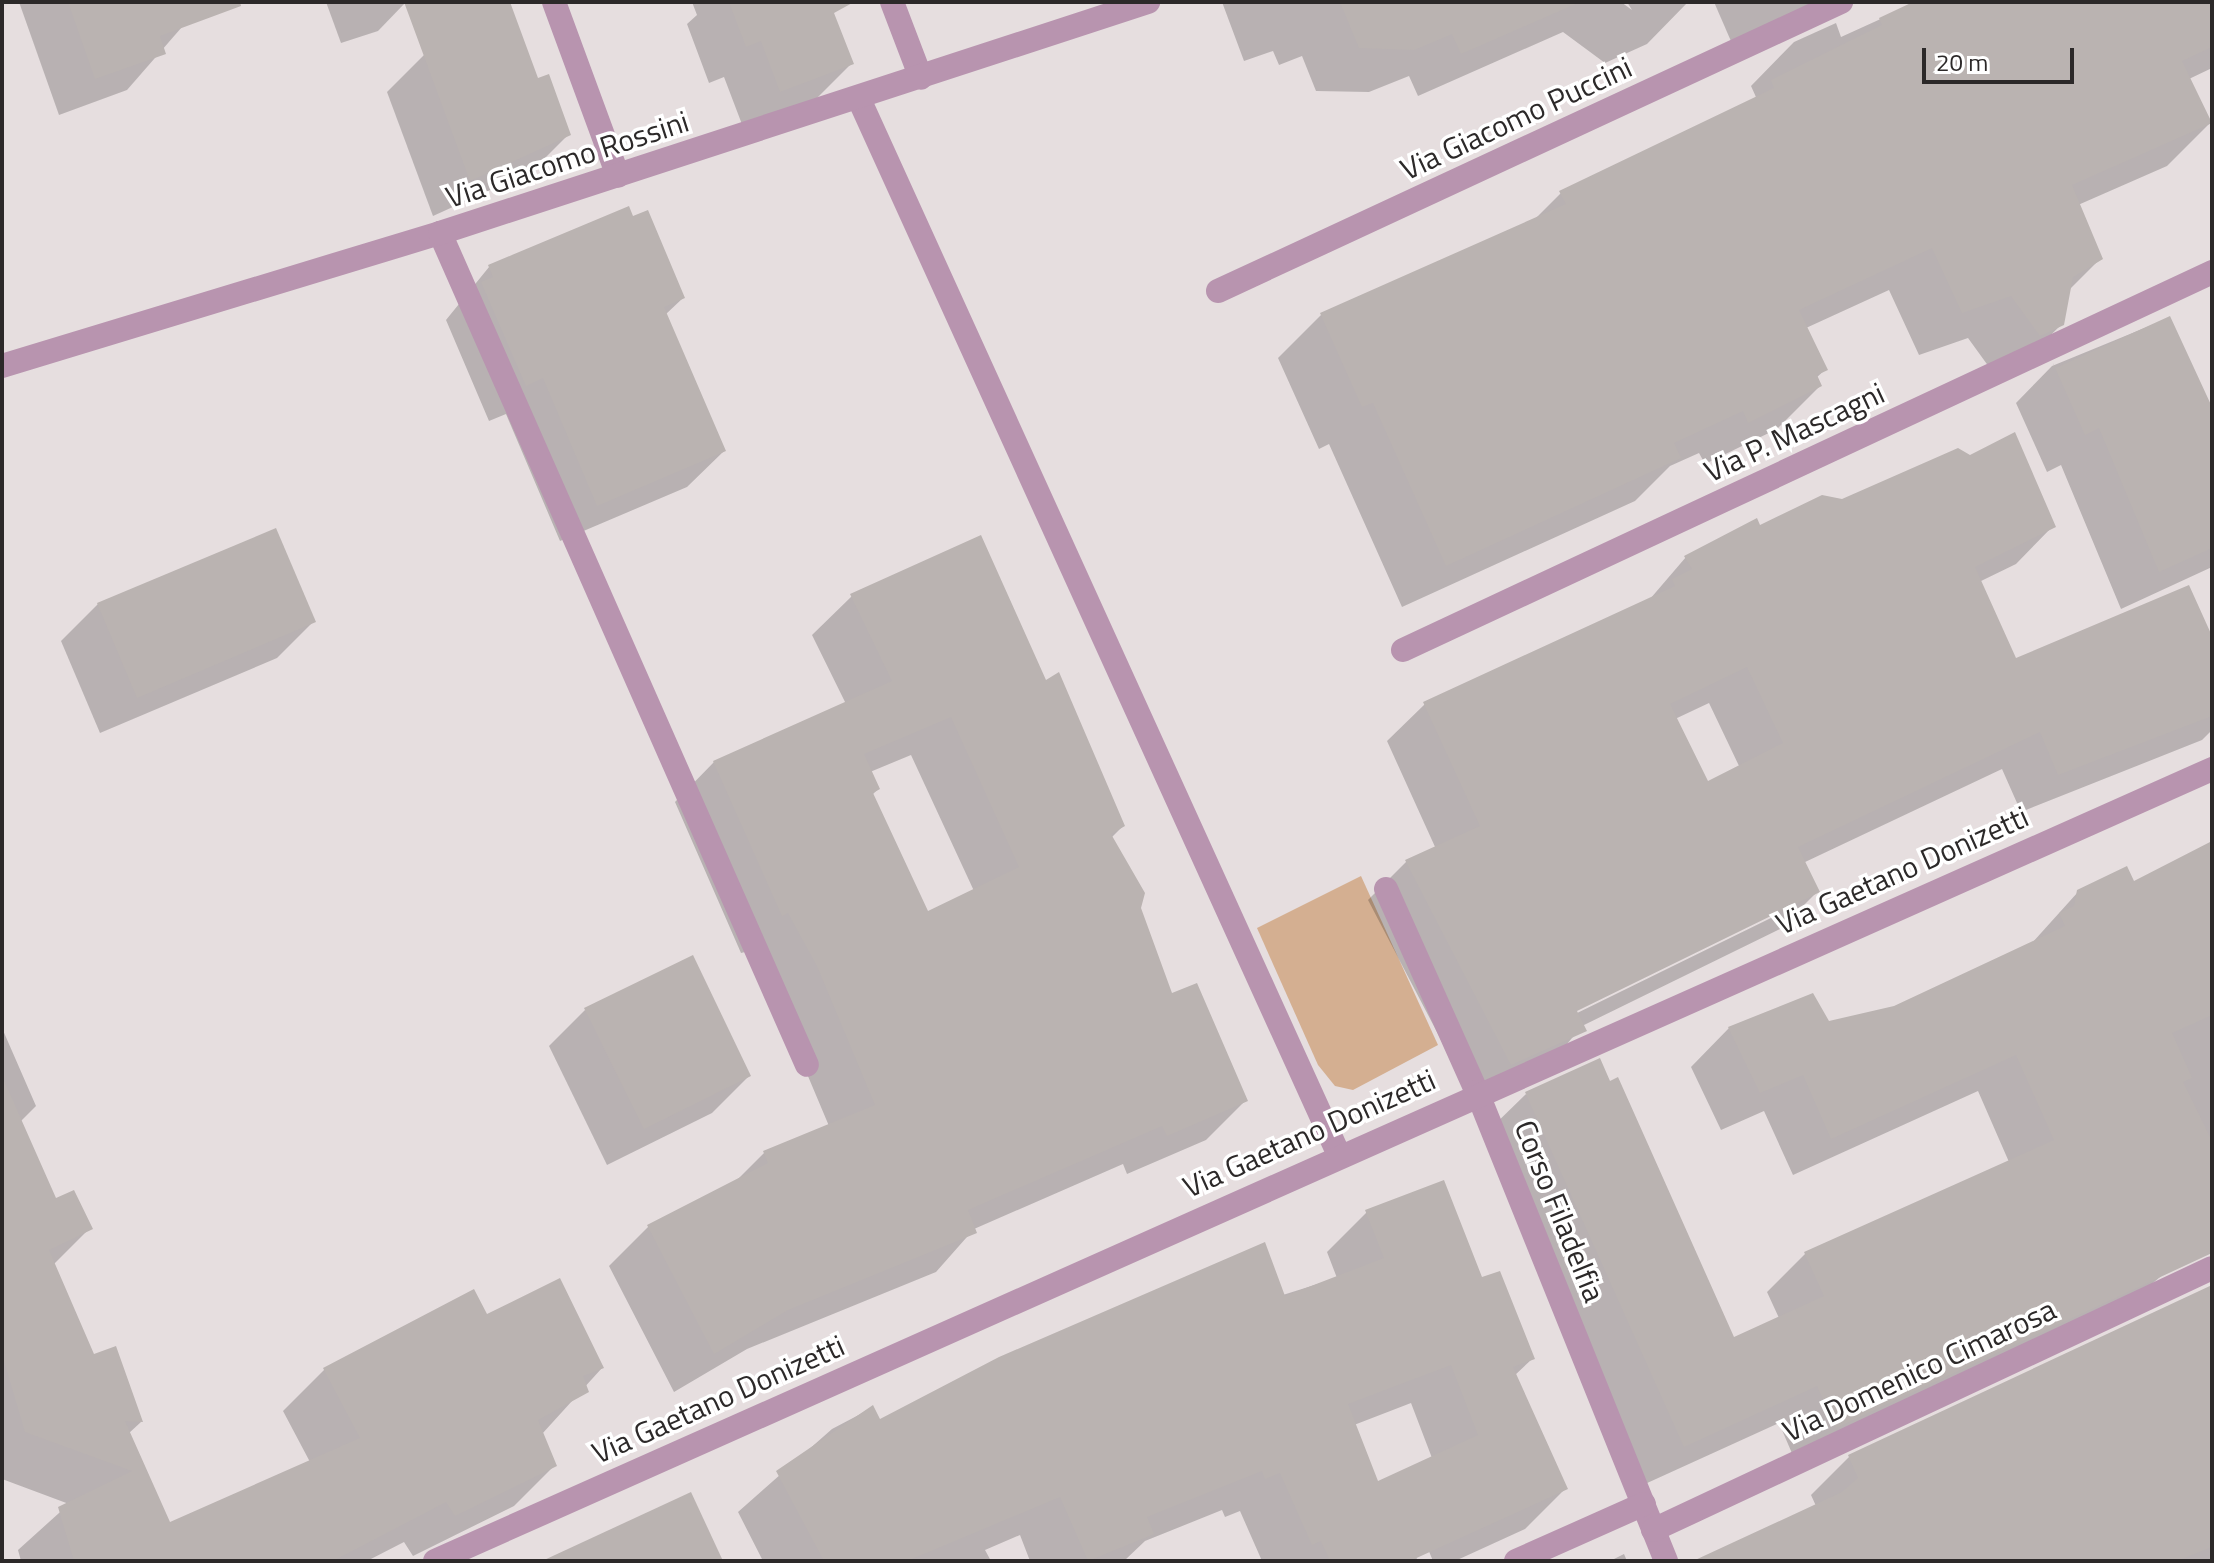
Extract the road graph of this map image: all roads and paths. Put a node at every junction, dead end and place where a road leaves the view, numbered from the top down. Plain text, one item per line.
1 (554, 2) edge
2 (892, 2) edge
3 (1148, 2) edge
4 (1841, 2) edge
5 (921, 78) junction
6 (859, 99) junction
7 (618, 176) junction
8 (440, 233) junction
9 (2212, 272) edge
10 (1218, 291) dead end
11 (2, 366) edge
12 (1403, 650) dead end
13 (2212, 769) edge
14 (1386, 889) dead end
15 (807, 1065) dead end
16 (1477, 1092) junction
17 (1339, 1155) junction
18 (2212, 1268) edge
19 (1644, 1504) junction
20 (1653, 1530) junction
21 (435, 1561) edge
22 (1516, 1561) edge
23 (1666, 1561) edge

1 - 7 street
2 - 5 street
3 - 5 street, Via Giacomo Rossini
4 - 10 street, Via Giacomo Puccini
5 - 6 street, Via Giacomo Rossini
6 - 7 street, Via Giacomo Rossini
6 - 17 street
7 - 8 street, Via Giacomo Rossini
8 - 11 street, Via Giacomo Rossini
8 - 15 street
9 - 12 street, Via P. Mascagni
13 - 16 street, Via Gaetano Donizetti
14 - 16 street, Corso Filadelfia
16 - 17 street, Via Gaetano Donizetti
16 - 19 street, Corso Filadelfia
17 - 21 street, Via Gaetano Donizetti
18 - 20 street, Via Domenico Cimarosa
19 - 20 street, Corso Filadelfia
19 - 22 street
20 - 23 street, Corso Filadelfia

